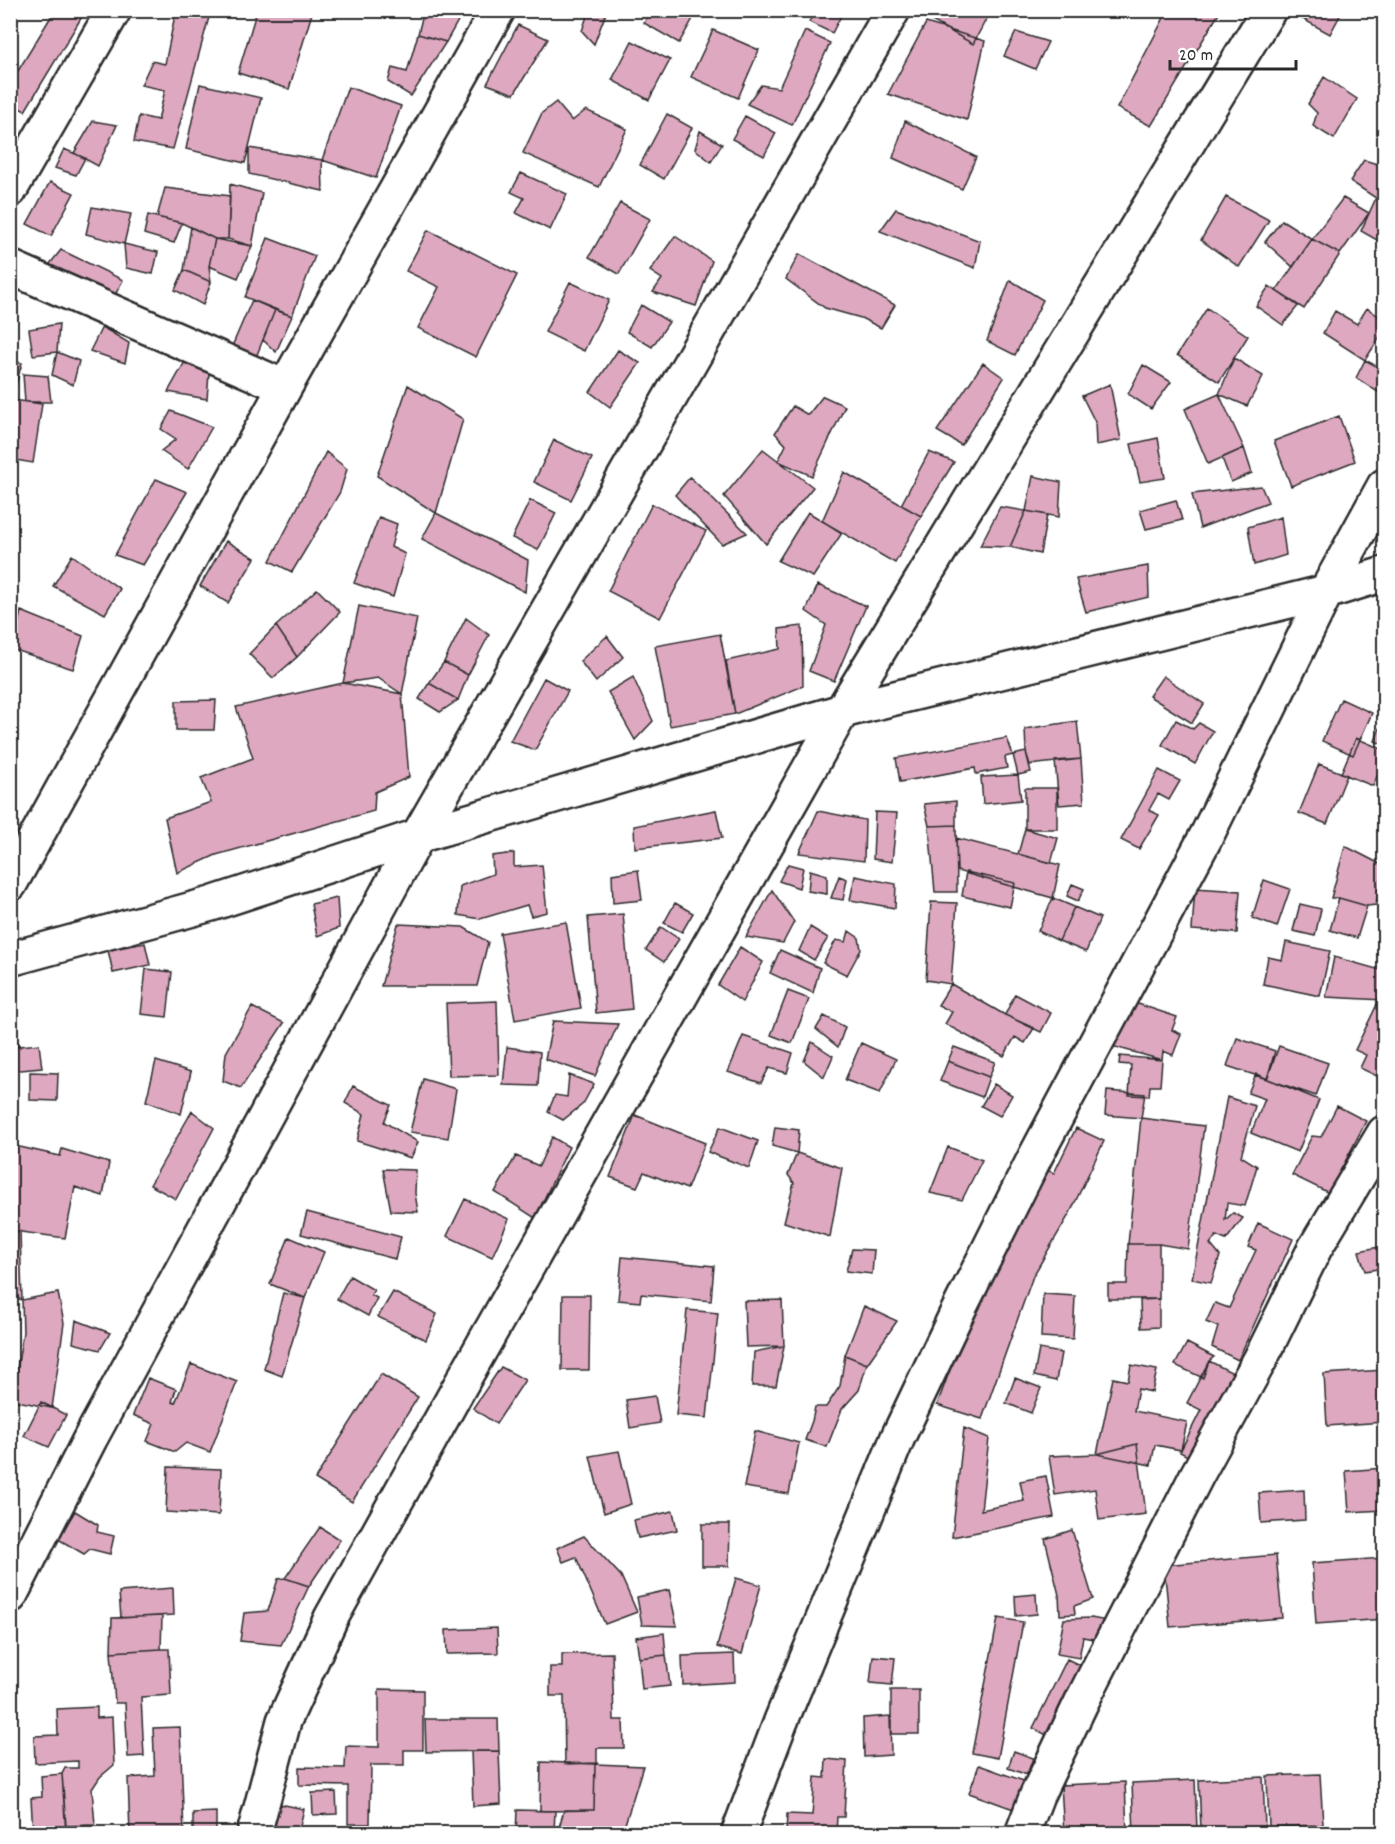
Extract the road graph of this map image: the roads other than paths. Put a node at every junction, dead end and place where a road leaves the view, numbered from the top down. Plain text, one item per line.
1 (114, 10) edge
2 (498, 10) edge
3 (893, 10) edge
4 (1269, 10) edge
5 (10, 190) edge
6 (10, 267) edge
7 (285, 387) junction
8 (1384, 486) edge
9 (1384, 574) edge
10 (1326, 592) junction
11 (842, 711) junction
12 (418, 836) junction
13 (10, 884) edge
14 (10, 959) edge
15 (1384, 1133) edge
16 (10, 1596) edge
17 (254, 1833) edge
18 (738, 1833) edge
19 (1022, 1833) edge

1 - 5 street
2 - 7 street
3 - 12 street
4 - 11 street
6 - 7 street
7 - 13 street
8 - 10 street
9 - 10 street
10 - 11 street
10 - 18 street
11 - 12 street
11 - 17 street
12 - 14 street
12 - 16 street
15 - 19 street

